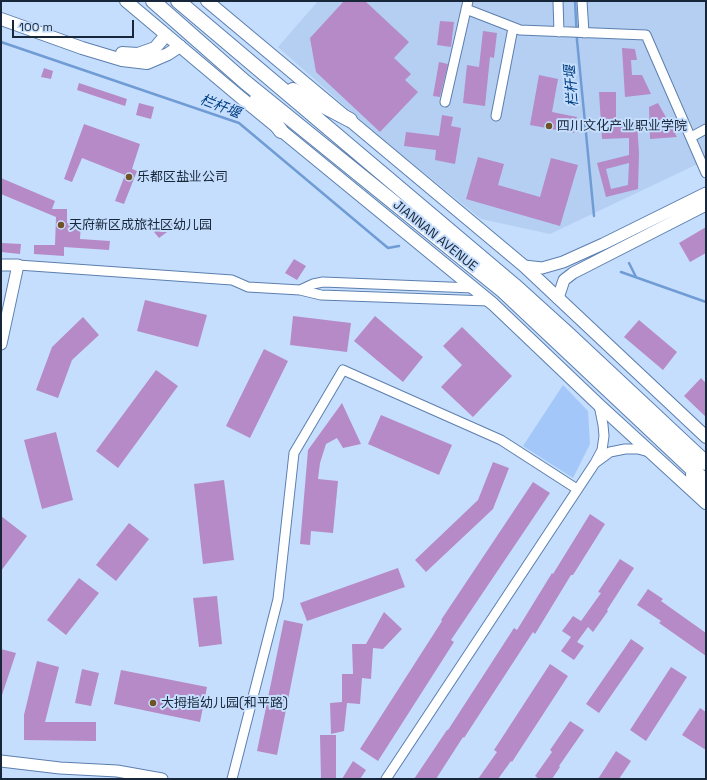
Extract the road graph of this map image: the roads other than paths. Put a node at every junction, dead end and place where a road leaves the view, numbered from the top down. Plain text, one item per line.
1 (126, 1) edge
2 (144, 1) edge
3 (153, 1) edge
4 (207, 1) edge
5 (558, 1) edge
6 (582, 1) edge
7 (182, 3) edge
8 (467, 5) edge
9 (164, 10) junction
10 (1, 12) edge
11 (1, 19) edge
12 (513, 28) junction
13 (559, 32) junction
14 (583, 33) junction
15 (166, 35) junction
16 (180, 46) junction
17 (268, 77) junction
18 (245, 82) junction
19 (445, 102) dead end
20 (496, 116) dead end
21 (350, 120) junction
22 (706, 129) edge
23 (281, 131) junction
24 (691, 137) junction
25 (706, 174) edge
26 (706, 193) edge
27 (706, 204) edge
28 (1, 265) edge
29 (18, 265) junction
30 (524, 266) junction
31 (473, 288) junction
32 (300, 290) junction
33 (558, 298) junction
34 (490, 301) junction
35 (1, 344) edge
36 (599, 405) junction
37 (706, 437) edge
38 (650, 452) junction
39 (595, 463) junction
40 (706, 463) edge
41 (687, 464) junction
42 (706, 482) edge
43 (577, 489) junction
44 (706, 499) edge
45 (706, 503) edge
46 (1, 761) edge
47 (162, 779) edge
48 (232, 779) edge
49 (386, 779) edge

1 - 15 main road
2 - 9 highway
3 - 9 highway, JIANNAN AVENUE
4 - 21 main road
5 - 13 street
6 - 14 street
7 - 17 highway, JIANNAN AVENUE
8 - 12 street
8 - 19 street
9 - 18 highway, JIANNAN AVENUE
10 - 15 main road
11 - 16 main road
12 - 13 street
12 - 20 street
13 - 14 street
14 - 24 street
15 - 16 main road
16 - 23 main road
17 - 21 highway
17 - 40 highway, JIANNAN AVENUE
18 - 23 highway
18 - 41 highway, JIANNAN AVENUE
21 - 30 main road
22 - 24 street
23 - 31 main road
24 - 25 street
26 - 30 street
27 - 33 street
28 - 29 street
29 - 32 street
29 - 35 street
30 - 33 main road
31 - 32 street
31 - 34 main road
32 - 34 street
33 - 37 main road
34 - 36 main road
36 - 38 main road
36 - 39 street
38 - 39 street
38 - 45 main road
39 - 43 street
41 - 42 highway, JIANNAN AVENUE
41 - 44 highway
43 - 48 street
43 - 49 street
46 - 47 street

